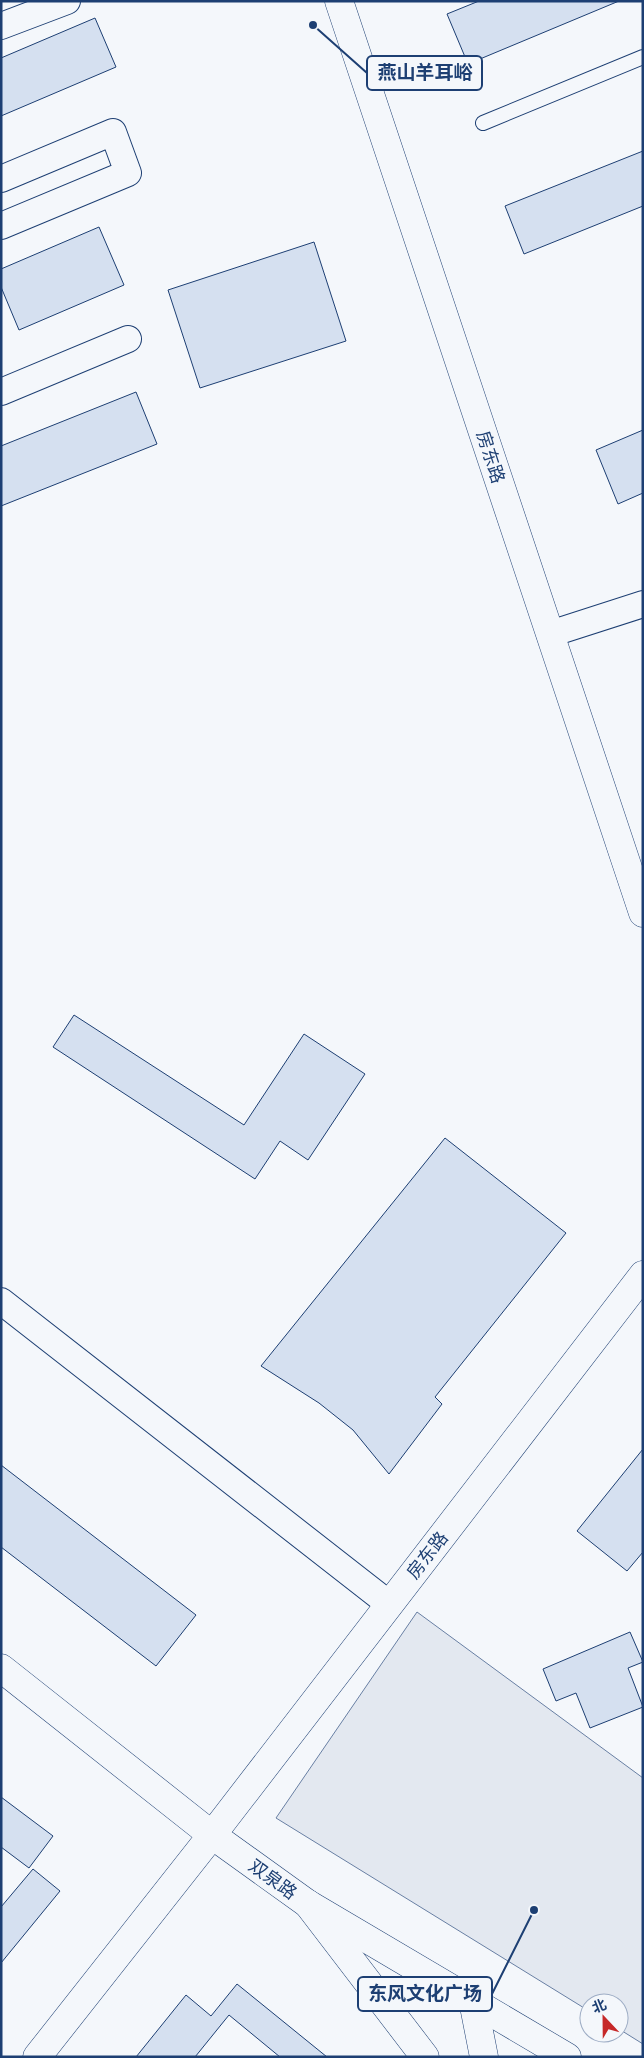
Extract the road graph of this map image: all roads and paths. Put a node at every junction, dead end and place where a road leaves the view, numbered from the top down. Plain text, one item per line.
1 (67, 1) edge
2 (339, 1) edge
3 (1, 26) edge
4 (643, 57) edge
5 (483, 123) dead end
6 (1, 179) edge
7 (1, 226) edge
8 (128, 339) dead end
9 (1, 392) edge
10 (643, 604) edge
11 (550, 634) junction
12 (643, 913) edge
13 (643, 1275) edge
14 (1, 1301) edge
15 (389, 1604) junction
16 (1, 1668) edge
17 (212, 1835) junction
18 (308, 1904) junction
19 (473, 2001) junction
20 (37, 2057) edge
21 (425, 2057) edge
22 (484, 2057) edge
23 (567, 2057) edge

1 - 3 street
2 - 11 main road, 房东路
4 - 5 lane
6 - 7 street
8 - 9 street
10 - 11 street
11 - 12 main road, 房东路
13 - 15 main road, 房东路
14 - 15 street
15 - 17 main road, 房东路
16 - 17 main road, 双泉路
17 - 18 main road, 双泉路
17 - 20 main road, 房东路
18 - 19 main road, 双泉路
18 - 21 main road
19 - 22 main road
19 - 23 main road, 双泉路

